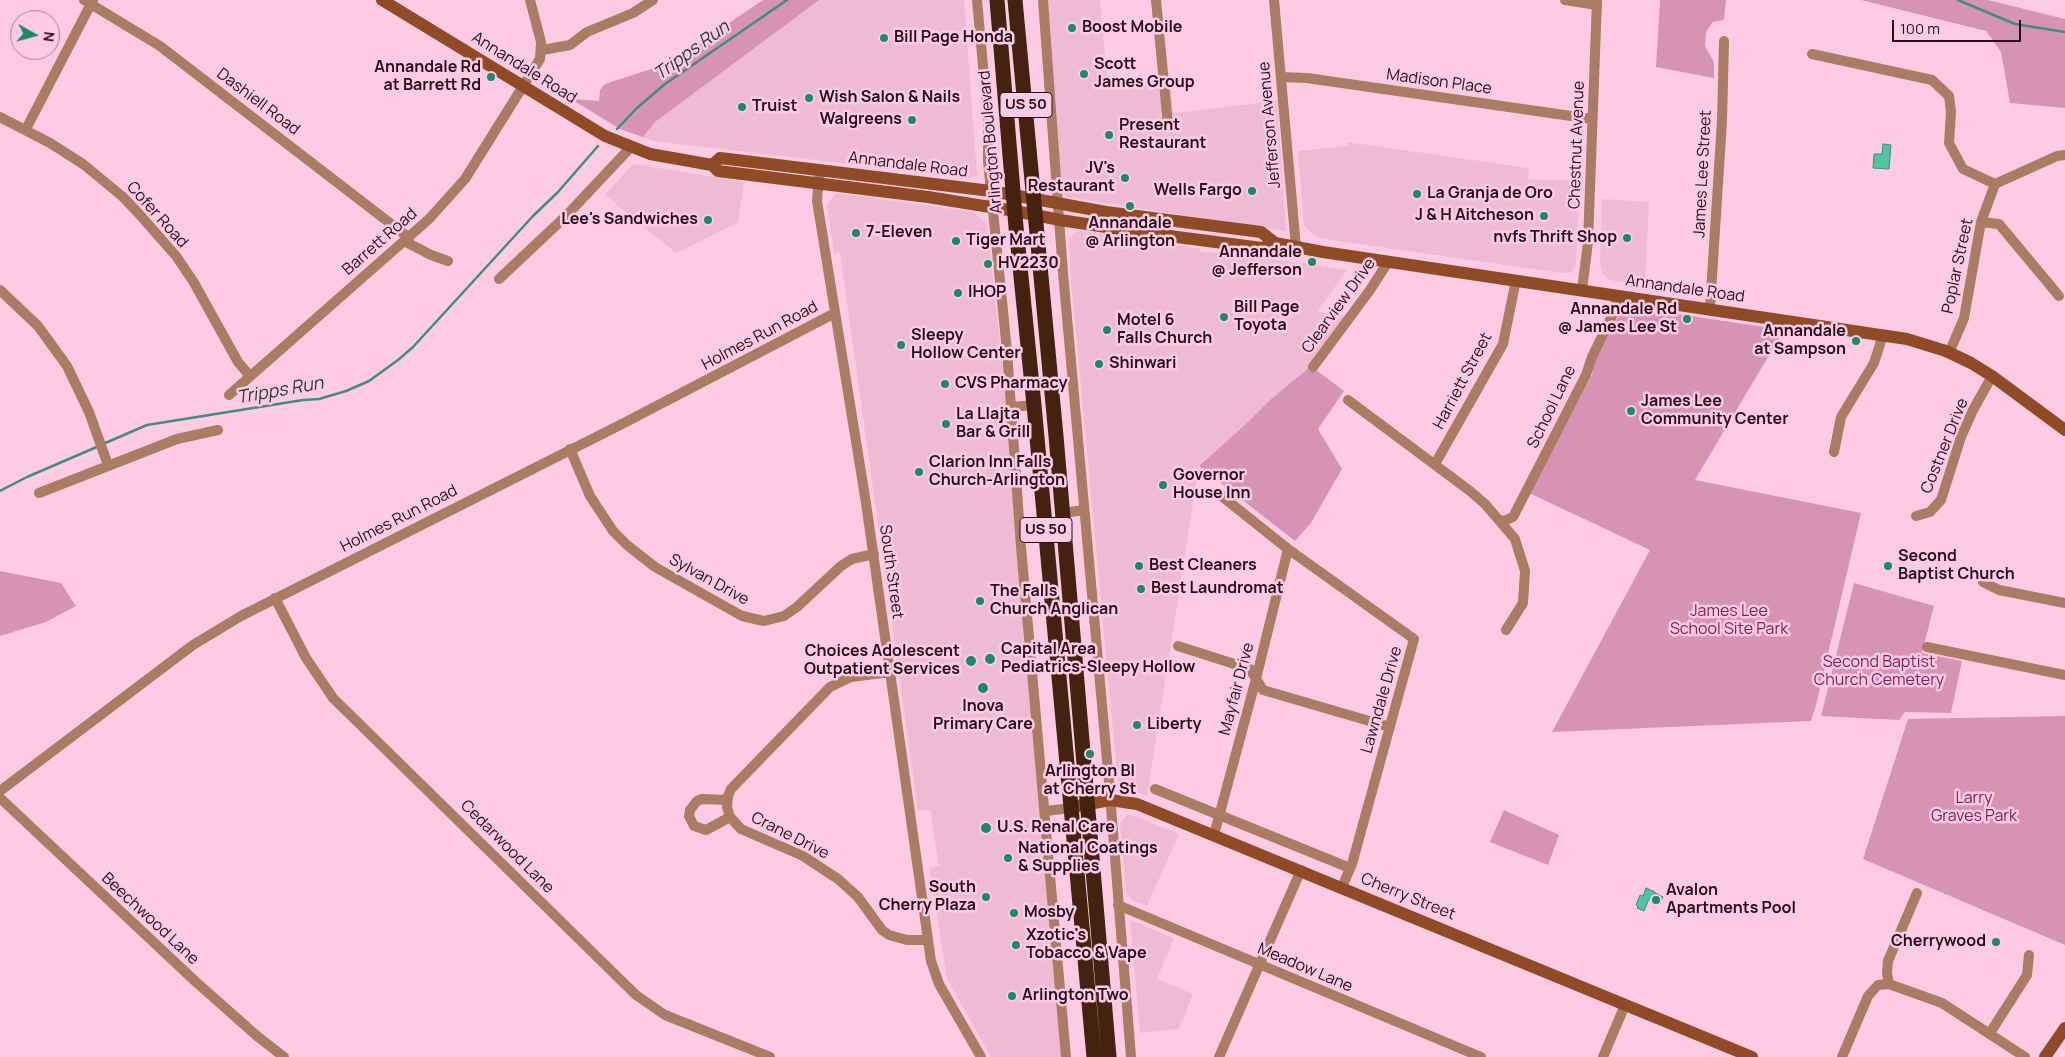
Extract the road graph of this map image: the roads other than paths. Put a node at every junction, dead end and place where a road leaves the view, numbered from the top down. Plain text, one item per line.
1 (382, 0) edge
2 (530, 0) edge
3 (653, 0) edge
4 (977, 0) edge
5 (997, 0) edge
6 (1015, 0) edge
7 (1043, 0) edge
8 (1156, 0) edge
9 (1274, 0) edge
10 (1565, 0) edge
11 (90, 1) edge
12 (1597, 2) edge
13 (1724, 41) dead end
14 (542, 50) junction
15 (1812, 54) dead end
16 (1281, 77) junction
17 (522, 86) junction
18 (0, 117) edge
19 (1592, 119) junction
20 (1168, 125) dead end
21 (26, 129) junction
22 (630, 148) junction
23 (2065, 156) edge
24 (820, 176) junction
25 (1995, 184) junction
26 (990, 191) junction
27 (1014, 195) junction
28 (1034, 198) junction
29 (1059, 203) junction
30 (992, 207) junction
31 (1015, 210) junction
32 (1036, 214) junction
33 (1060, 220) junction
34 (1981, 222) junction
35 (406, 239) junction
36 (1275, 243) junction
37 (1296, 247) junction
38 (448, 261) dead end
39 (1388, 262) junction
40 (499, 279) dead end
41 (1516, 280) junction
42 (0, 290) edge
43 (1582, 290) junction
44 (1617, 295) junction
45 (2059, 296) dead end
46 (1710, 308) junction
47 (835, 314) junction
48 (1883, 335) junction
49 (1949, 353) junction
50 (1313, 367) dead end
51 (250, 376) junction
52 (1992, 376) junction
53 (229, 395) dead end
54 (1348, 400) dead end
55 (1034, 404) junction
56 (1011, 407) junction
57 (218, 430) dead end
58 (2065, 430) edge
59 (570, 449) junction
60 (1834, 452) dead end
61 (106, 462) junction
62 (1435, 464) junction
63 (38, 493) dead end
64 (1219, 494) dead end
65 (1084, 510) junction
66 (1063, 513) junction
67 (1916, 516) dead end
68 (1499, 520) junction
69 (1288, 549) junction
70 (874, 554) junction
71 (1982, 582) dead end
72 (275, 598) junction
73 (2065, 603) edge
74 (1506, 630) dead end
75 (1178, 646) dead end
76 (1927, 647) dead end
77 (890, 672) junction
78 (2065, 676) edge
79 (1256, 679) junction
80 (1390, 727) junction
81 (1155, 789) dead end
82 (0, 791) edge
83 (0, 798) edge
84 (727, 800) junction
85 (1110, 800) junction
86 (1086, 804) junction
87 (1071, 808) junction
88 (1046, 811) junction
89 (1219, 816) junction
90 (730, 817) junction
91 (1214, 835) junction
92 (1350, 868) junction
93 (1301, 870) junction
94 (1342, 887) junction
95 (1917, 893) dead end
96 (1118, 905) junction
97 (928, 940) junction
98 (2029, 955) dead end
99 (1259, 965) junction
100 (1889, 984) junction
101 (1625, 1005) junction
102 (2065, 1028) edge
103 (1990, 1033) junction
104 (284, 1057) edge
105 (770, 1057) edge
106 (981, 1057) edge
107 (1066, 1057) edge
108 (1094, 1057) edge
109 (1109, 1057) edge
110 (1131, 1057) edge
111 (1219, 1057) edge
112 (1481, 1057) edge
113 (1603, 1057) edge
114 (1752, 1057) edge
115 (1842, 1057) edge
116 (2026, 1057) edge
117 (2045, 1057) edge

1 - 17 main road, Annandale Road
2 - 14 street
3 - 14 street
4 - 26 street
5 - 27 highway, Arlington Boulevard / US 50
6 - 28 highway, US 50
7 - 29 street
8 - 20 street
9 - 16 street, Jefferson Avenue
10 - 12 street
11 - 21 street
11 - 35 street, Dashiell Road
12 - 19 street, Chestnut Avenue
13 - 46 street, James Lee Street
14 - 17 street, Barrett Road
15 - 25 street
16 - 19 street, Madison Place
16 - 37 street, Jefferson Avenue
17 - 22 main road, Annandale Road
17 - 35 street, Barrett Road
18 - 21 street, Cofer Road
19 - 43 street, Chestnut Avenue
21 - 51 street, Cofer Road
22 - 24 main road, Annandale Road
22 - 40 street
23 - 25 street
24 - 26 main road, Annandale Road
24 - 30 main road, Annandale Road
24 - 47 street, South Street
25 - 34 street, Poplar Street
26 - 27 main road, Annandale Road
26 - 30 street
27 - 28 main road, Annandale Road
27 - 31 highway, Arlington Boulevard / US 50
28 - 29 main road, Annandale Road
28 - 32 highway, US 50
29 - 33 street
29 - 36 main road, Annandale Road
30 - 31 main road, Annandale Road
30 - 56 street
31 - 32 main road, Annandale Road
31 - 55 highway, Arlington Boulevard / US 50
32 - 33 main road, Annandale Road
32 - 66 highway, US 50
33 - 36 main road, Annandale Road
33 - 65 street
34 - 45 street
34 - 49 street, Poplar Street
35 - 38 street, Dashiell Road
35 - 51 street, Barrett Road
36 - 37 main road, Annandale Road
37 - 39 main road, Annandale Road
39 - 41 main road, Annandale Road
39 - 50 street, Clearview Drive
41 - 43 main road, Annandale Road
41 - 62 street, Harriett Street
42 - 61 street
43 - 44 main road, Annandale Road
44 - 46 main road, Annandale Road
44 - 68 street, School Lane
46 - 48 main road, Annandale Road
47 - 59 street, Holmes Run Road
47 - 70 street, South Street
48 - 49 main road, Annandale Road
48 - 60 street
49 - 52 main road, Annandale Road
51 - 53 street, Barrett Road
52 - 58 main road, Annandale Road
52 - 67 street, Costner Drive
54 - 62 street
55 - 56 street
55 - 87 highway, Arlington Boulevard / US 50
56 - 88 street
57 - 61 street
59 - 70 street, Sylvan Drive
59 - 72 street, Holmes Run Road
61 - 63 street
62 - 68 street
64 - 69 street, Lawndale Drive
65 - 66 street
65 - 85 street
66 - 86 highway, US 50
68 - 74 street
69 - 79 street, Mayfair Drive
69 - 80 street, Lawndale Drive
70 - 77 street, South Street
71 - 73 street
72 - 82 street, Holmes Run Road
72 - 105 street, Cedarwood Lane
75 - 79 street
76 - 78 street
77 - 84 street
77 - 97 street, South Street
79 - 80 street
79 - 89 street, Mayfair Drive
80 - 92 street, Lawndale Drive
81 - 89 street, Cherry Street
83 - 104 street, Beechwood Lane
84 - 90 street, Crane Drive
84 - 90 street
85 - 86 main road, Cherry Street
85 - 91 main road, Cherry Street
85 - 96 street
86 - 87 main road, Cherry Street
86 - 109 highway, US 50
87 - 88 street, Cherry Street
87 - 108 highway, Arlington Boulevard / US 50
88 - 107 street
89 - 91 street, Mayfair Drive
89 - 92 street, Cherry Street
90 - 97 street, Crane Drive
91 - 93 main road, Cherry Street
92 - 94 street, Lawndale Drive
93 - 94 main road, Cherry Street
93 - 99 street
94 - 101 main road, Cherry Street
95 - 100 street
96 - 99 street, Meadow Lane
96 - 110 street
97 - 106 street, South Street
98 - 103 street
99 - 111 street
99 - 112 street, Meadow Lane
100 - 103 street
100 - 115 street
101 - 113 street
101 - 114 main road, Cherry Street
102 - 117 main road
103 - 116 street

